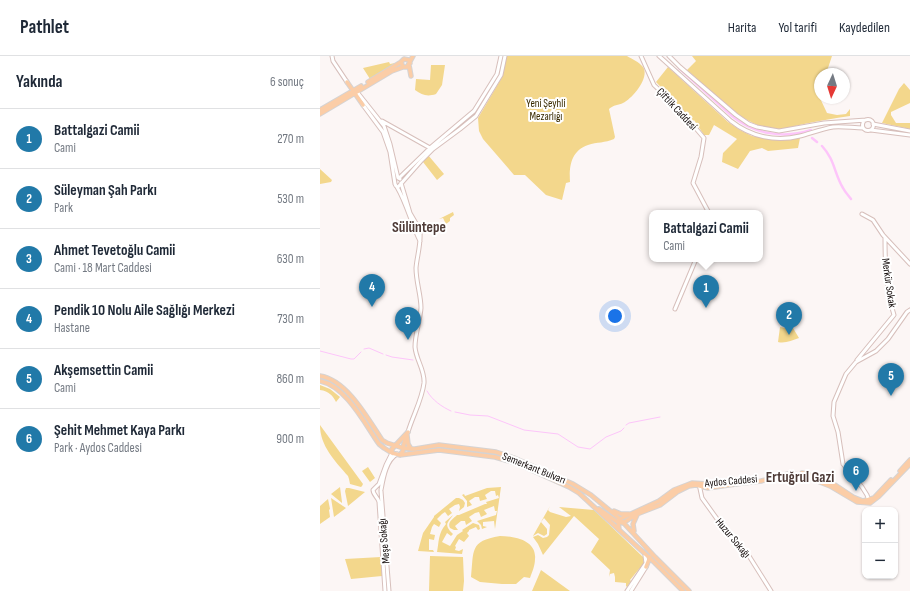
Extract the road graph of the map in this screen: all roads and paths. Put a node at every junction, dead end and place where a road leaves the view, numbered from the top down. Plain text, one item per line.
1 (332, 56) edge
2 (413, 56) edge
3 (501, 56) edge
4 (505, 56) edge
5 (641, 56) edge
6 (659, 56) edge
7 (669, 56) edge
8 (404, 59) edge
9 (410, 64) junction
10 (404, 67) junction
11 (347, 82) joint
12 (354, 92) junction
13 (363, 106) joint
14 (320, 110) edge
15 (320, 114) edge
16 (380, 120) junction
17 (866, 120) junction
18 (873, 124) junction
19 (462, 125) junction
20 (390, 126) junction
21 (863, 128) junction
22 (871, 130) junction
23 (386, 131) junction
24 (910, 131) edge
25 (910, 135) edge
26 (430, 148) junction
27 (397, 179) junction
28 (402, 183) junction
29 (397, 187) junction
30 (707, 210) edge
31 (862, 214) dead end
32 (416, 228) junction
33 (420, 232) junction
34 (885, 238) junction
35 (421, 242) junction
36 (695, 262) edge
37 (910, 264) edge
38 (675, 309) dead end
39 (910, 310) edge
40 (894, 315) junction
41 (903, 318) junction
42 (856, 362) junction
43 (320, 376) edge
44 (320, 381) edge
45 (408, 432) junction
46 (395, 447) junction
47 (402, 448) junction
48 (411, 449) junction
49 (392, 453) junction
50 (399, 454) junction
51 (910, 460) edge
52 (910, 464) edge
53 (699, 485) junction
54 (375, 487) junction
55 (381, 490) junction
56 (376, 495) junction
57 (869, 502) junction
58 (592, 504) junction
59 (609, 509) junction
60 (632, 513) junction
61 (637, 514) junction
62 (619, 520) junction
63 (624, 522) junction
64 (628, 526) junction
65 (619, 530) junction
66 (623, 534) junction
67 (637, 536) junction
68 (648, 550) junction
69 (645, 556) junction
70 (650, 560) junction
71 (655, 563) junction
72 (646, 567) junction
73 (385, 591) edge
74 (389, 591) edge
75 (627, 591) edge
76 (631, 591) edge
77 (683, 591) edge
78 (690, 591) edge
79 (771, 591) edge

1 - 11 street
2 - 9 main road
3 - 19 street
4 - 19 street
5 - 30 street, Çiftlik Caddesi
6 - 21 street
7 - 17 street
8 - 9 main road
8 - 10 main road
8 - 12 main road
9 - 10 main road
9 - 10 main road
10 - 12 main road
11 - 12 main road
12 - 13 main road
12 - 14 main road
12 - 15 main road
12 - 16 street
13 - 27 street
16 - 20 street
16 - 23 street
17 - 18 street
17 - 21 street
18 - 22 street
18 - 24 street
19 - 26 street
19 - 28 street
20 - 23 street
20 - 26 street
21 - 22 street
22 - 25 street
23 - 27 street
26 - 27 street
27 - 28 street
27 - 29 street
28 - 29 street
28 - 32 street
29 - 32 street
31 - 34 street
32 - 33 street
32 - 33 street
32 - 35 street
33 - 35 street
34 - 37 street
34 - 40 street, Merkür Sokak
35 - 45 street
36 - 38 street
39 - 41 street
40 - 41 street
40 - 42 street, Merkür Sokak
41 - 42 street
42 - 57 street, Merkür Sokak
43 - 46 main road, Semerkant Bulvarı
44 - 49 main road, Semerkant Bulvarı
45 - 46 main road
45 - 47 main road
45 - 48 main road
46 - 47 main road, Semerkant Bulvarı
46 - 49 main road
47 - 48 main road, Semerkant Bulvarı
47 - 50 main road
48 - 59 main road, Semerkant Bulvarı
49 - 50 main road, Semerkant Bulvarı
49 - 54 street
50 - 55 street, Meşe Sokağı
50 - 58 main road, Semerkant Bulvarı
51 - 57 main road
52 - 57 main road
53 - 57 main road, Aydos Caddesi
53 - 60 main road, Aydos Caddesi
53 - 61 main road, Aydos Caddesi
53 - 79 street, Huzur Sokağı
54 - 55 street
54 - 56 street
55 - 56 street
55 - 74 street, Meşe Sokağı
56 - 73 street, Meşe Sokağı
58 - 62 main road
58 - 65 main road, Semerkant Bulvarı
59 - 60 main road
59 - 62 main road, Semerkant Bulvarı
60 - 62 main road, Aydos Caddesi
61 - 63 main road, Aydos Caddesi
61 - 67 main road
62 - 63 main road, Semerkant Bulvarı
62 - 65 main road
63 - 64 main road, Semerkant Bulvarı
64 - 66 main road
64 - 67 main road, Semerkant Bulvarı
65 - 66 main road, Semerkant Bulvarı
66 - 69 main road, Semerkant Bulvarı
67 - 68 main road, Semerkant Bulvarı
68 - 70 main road
68 - 78 main road, Semerkant Bulvarı
69 - 70 main road, Semerkant Bulvarı
69 - 75 street
70 - 71 main road, Semerkant Bulvarı
70 - 72 main road
71 - 72 main road
71 - 77 main road, Semerkant Bulvarı
72 - 76 street

